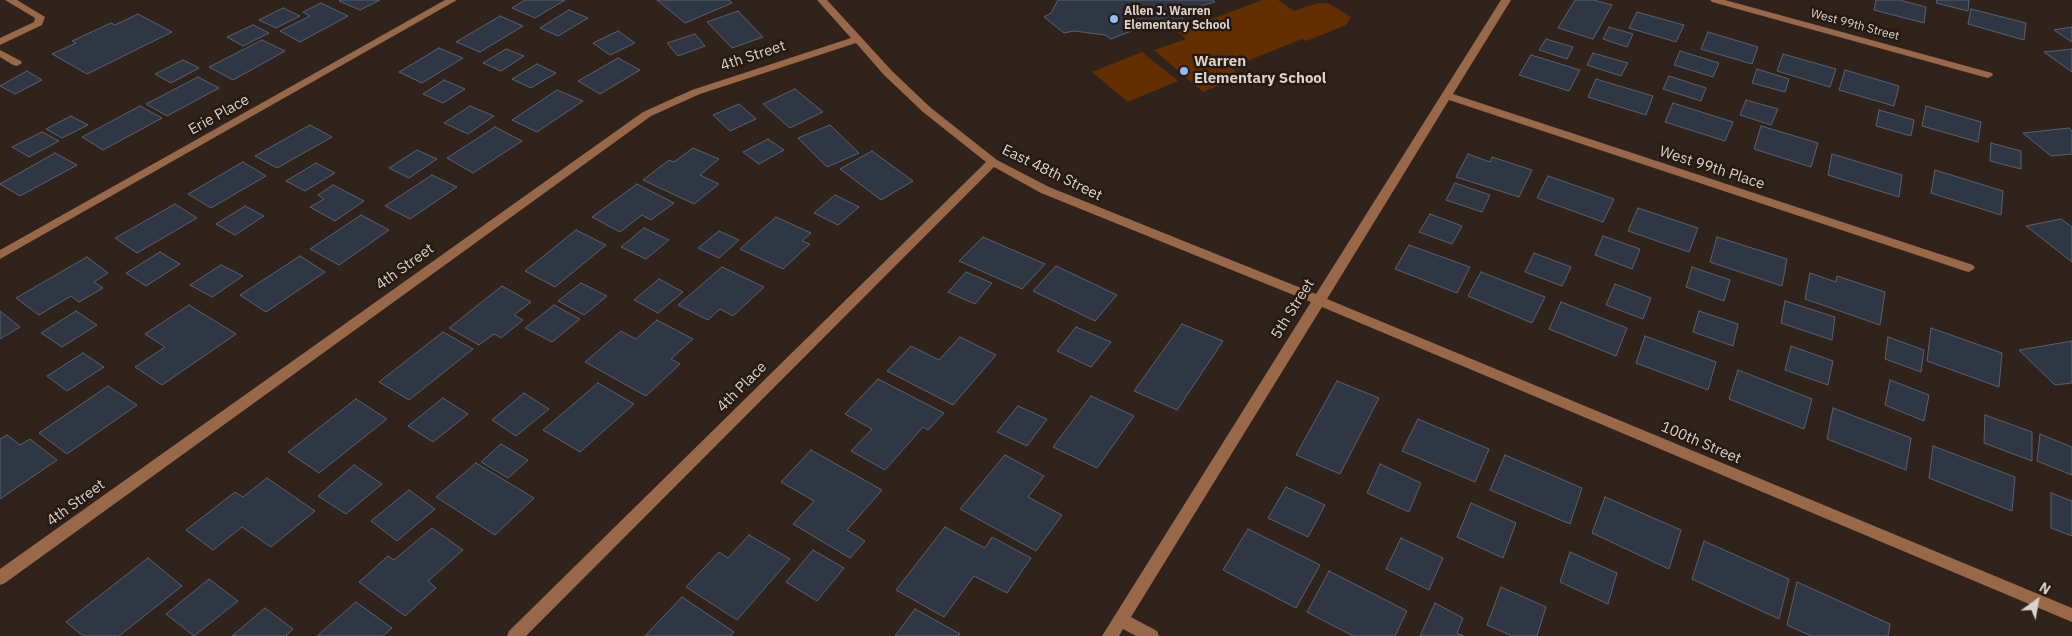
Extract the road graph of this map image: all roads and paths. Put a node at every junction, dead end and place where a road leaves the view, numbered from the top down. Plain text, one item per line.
1 (10, 0) edge
2 (452, 0) edge
3 (822, 0) edge
4 (1506, 0) edge
5 (1715, 0) edge
6 (858, 38) junction
7 (0, 42) edge
8 (0, 53) edge
9 (17, 63) dead end
10 (1988, 75) dead end
11 (1445, 95) junction
12 (992, 162) junction
13 (0, 255) edge
14 (1969, 268) dead end
15 (1318, 300) junction
16 (0, 578) edge
17 (2072, 615) edge
18 (1120, 619) junction
19 (514, 636) edge
20 (1110, 636) edge
21 (1151, 636) edge

1 - 7 street
2 - 13 street, Erie Place
3 - 6 street, East 48th Street
4 - 11 street, 5th Street
5 - 10 street, West 99th Street
6 - 12 street, East 48th Street
6 - 16 street, 4th Street
8 - 9 street
11 - 14 street, West 99th Place
11 - 15 street, 5th Street
12 - 15 street, East 48th Street
12 - 19 street, 4th Place
15 - 17 street, 100th Street
15 - 18 street, 5th Street
18 - 20 street, 5th Street
18 - 21 street

